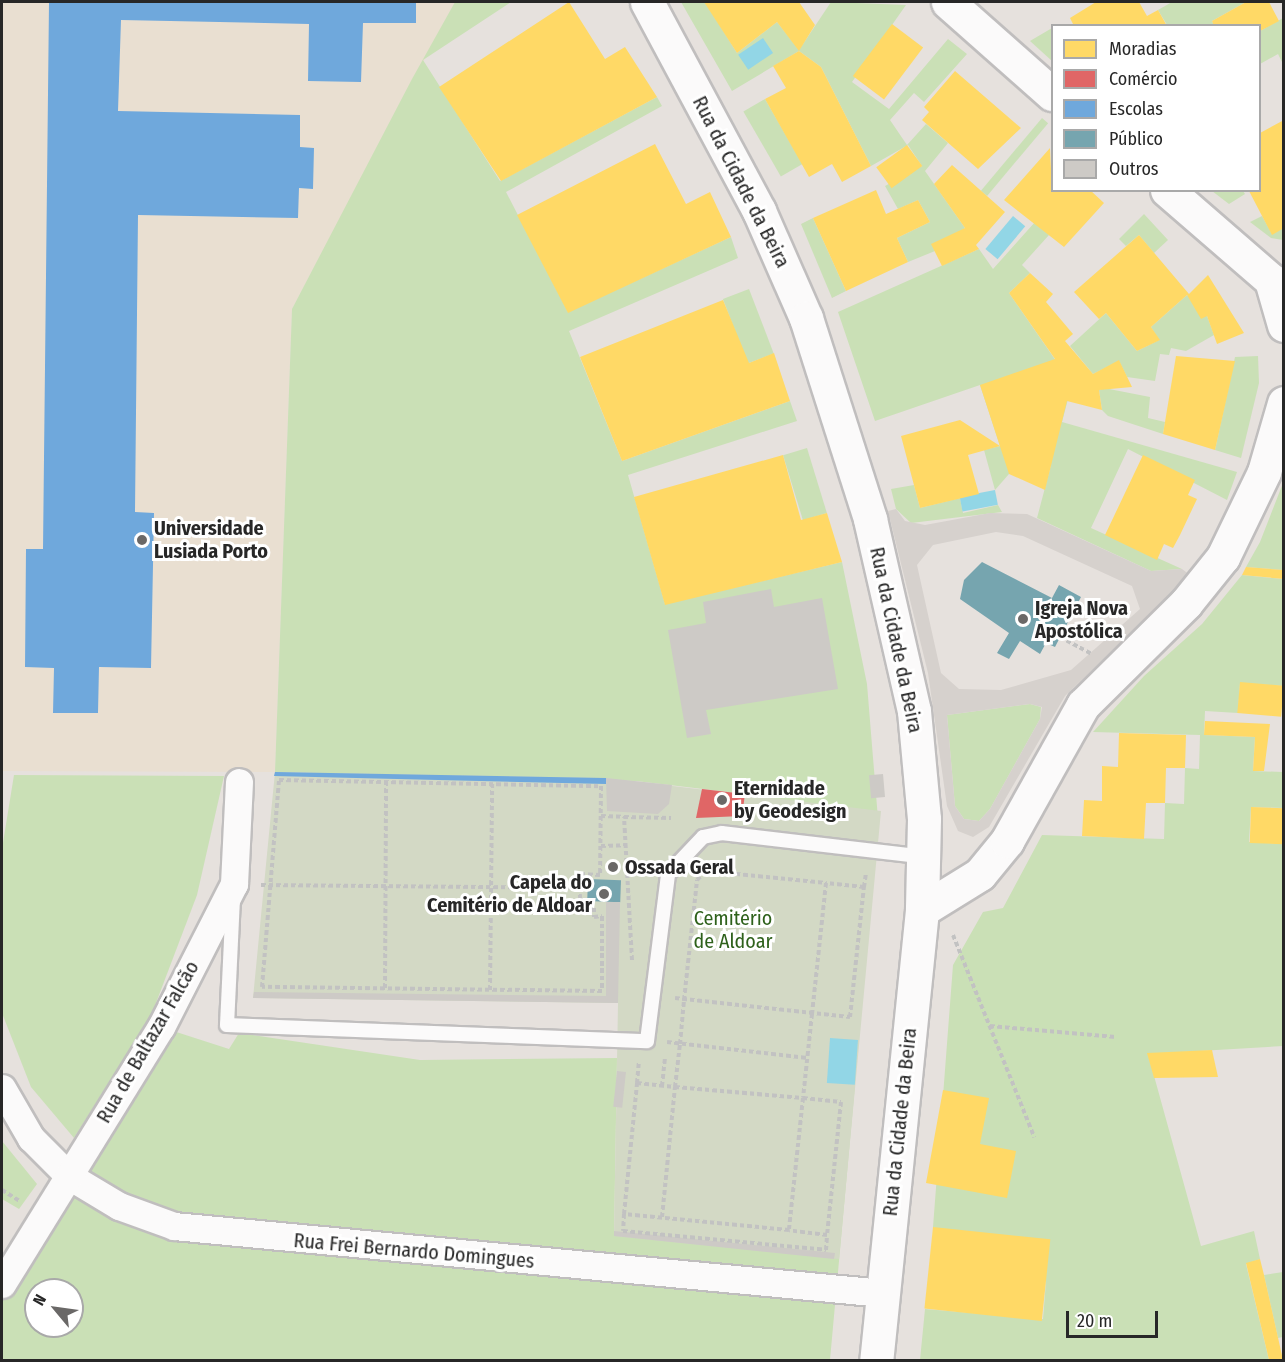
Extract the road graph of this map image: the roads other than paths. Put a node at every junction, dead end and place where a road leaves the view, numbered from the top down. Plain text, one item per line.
1 (647, 2) edge
2 (948, 2) edge
3 (1051, 92) edge
4 (1169, 192) edge
5 (1279, 282) edge
6 (1284, 325) edge
7 (1284, 403) edge
8 (239, 782) dead end
9 (925, 857) junction
10 (234, 884) junction
11 (931, 907) junction
12 (2, 1088) edge
13 (69, 1176) junction
14 (2, 1284) edge
15 (883, 1293) junction
16 (876, 1360) edge

1 - 9 street, Rua da Cidade da Beira
2 - 3 street
4 - 5 street
5 - 6 street
7 - 11 street
8 - 10 street, Rua de Baltazar Falcão
9 - 10 lane
9 - 11 street, Rua da Cidade da Beira
10 - 13 street, Rua de Baltazar Falcão
11 - 15 street, Rua da Cidade da Beira
12 - 13 street, Rua Frei Bernardo Domingues
13 - 14 street, Rua de Baltazar Falcão
13 - 15 street, Rua Frei Bernardo Domingues
15 - 16 street, Rua da Cidade da Beira

